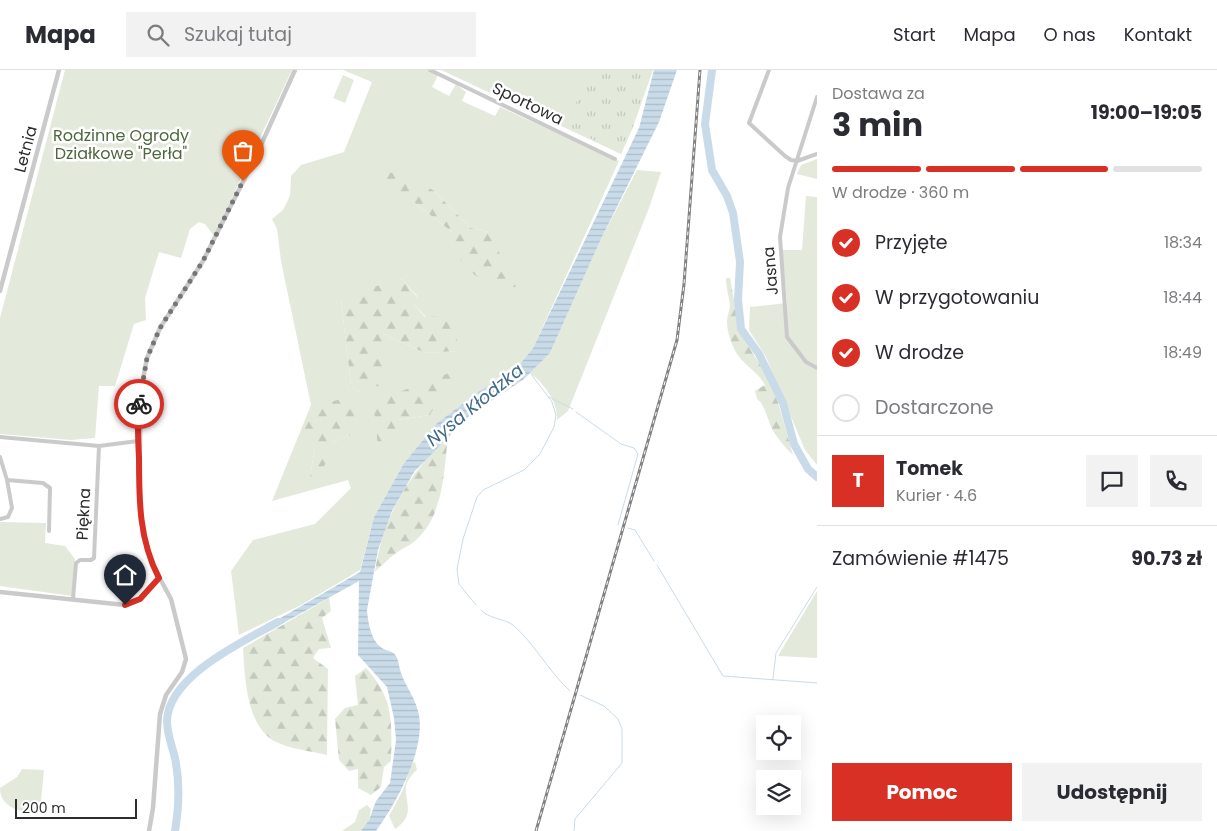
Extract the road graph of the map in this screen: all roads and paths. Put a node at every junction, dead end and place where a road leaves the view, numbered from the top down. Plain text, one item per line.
1 (59, 70) edge
2 (295, 70) edge
3 (430, 70) edge
4 (769, 70) edge
5 (817, 97) edge
6 (817, 154) edge
7 (615, 159) dead end
8 (797, 161) junction
9 (0, 292) edge
10 (817, 368) edge
11 (0, 436) edge
12 (138, 441) junction
13 (99, 446) junction
14 (0, 457) edge
15 (7, 480) junction
16 (0, 519) edge
17 (49, 531) dead end
18 (159, 578) junction
19 (0, 592) edge
20 (74, 599) junction
21 (149, 831) edge

1 - 9 street, Letnia
2 - 12 street
3 - 7 street, Sportowa
4 - 8 street
5 - 8 street, Jasna
6 - 8 street
8 - 10 street, Jasna
11 - 13 street
12 - 13 street
12 - 18 street
13 - 20 street, Piękna
14 - 15 street
15 - 16 street
15 - 17 street
18 - 20 street
18 - 21 street
19 - 20 street

